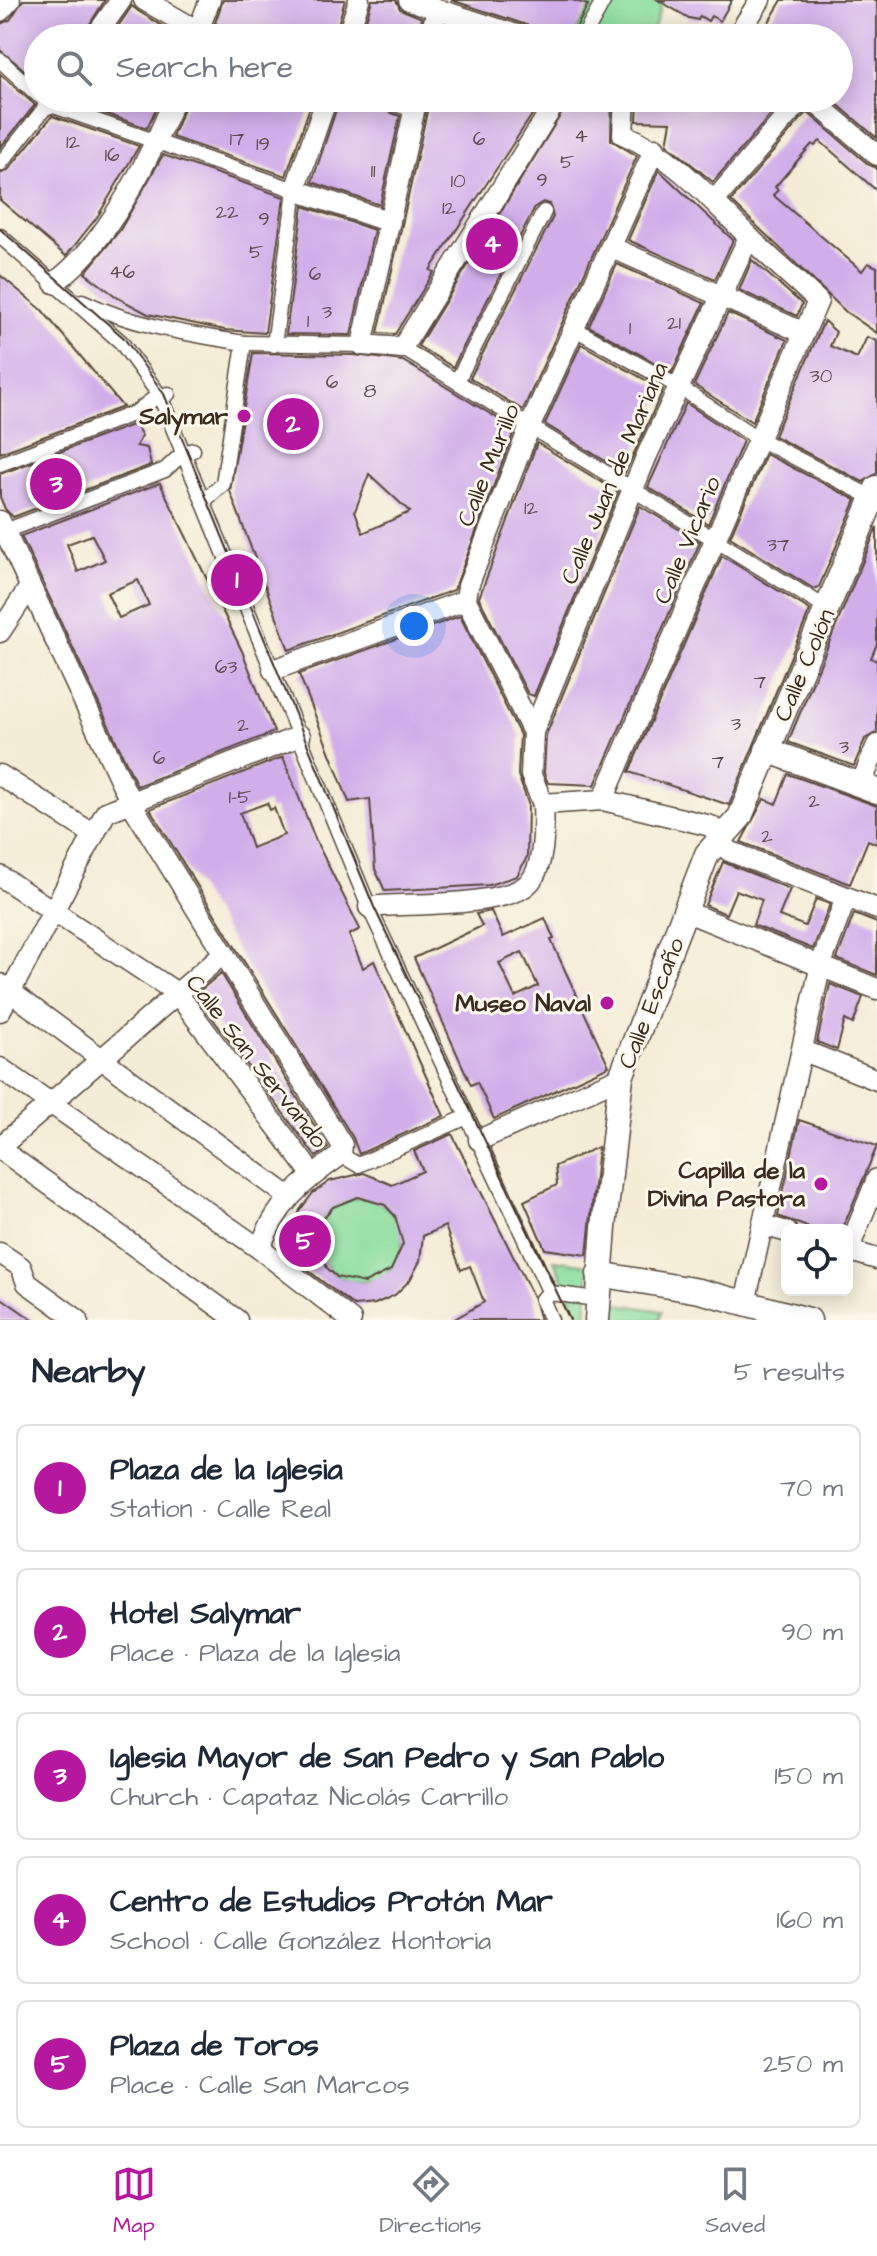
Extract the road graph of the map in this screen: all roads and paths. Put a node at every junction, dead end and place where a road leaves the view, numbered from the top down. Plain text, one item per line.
1 (10, 0) edge
2 (121, 0) edge
3 (144, 0) edge
4 (210, 0) edge
5 (359, 0) edge
6 (409, 0) edge
7 (604, 0) edge
8 (760, 0) edge
9 (437, 9) junction
10 (0, 11) edge
11 (104, 24) edge
12 (181, 24) edge
13 (200, 24) edge
14 (351, 24) edge
15 (433, 24) edge
16 (483, 24) edge
17 (591, 24) edge
18 (745, 24) edge
19 (0, 60) edge
20 (24, 81) edge
21 (36, 112) edge
22 (80, 112) edge
23 (169, 112) edge
24 (322, 112) edge
25 (414, 112) edge
26 (549, 112) edge
27 (624, 112) edge
28 (790, 112) edge
29 (826, 112) edge
30 (157, 141) junction
31 (655, 148) junction
32 (877, 155) edge
33 (0, 164) edge
34 (295, 190) junction
35 (715, 200) junction
36 (544, 212) dead end
37 (390, 222) junction
38 (0, 236) edge
39 (749, 237) junction
40 (613, 248) junction
41 (54, 283) junction
42 (720, 295) junction
43 (72, 297) junction
44 (575, 329) junction
45 (804, 333) junction
46 (244, 343) junction
47 (274, 345) junction
48 (362, 345) junction
49 (402, 348) junction
50 (457, 381) junction
51 (679, 387) junction
52 (164, 395) junction
53 (530, 426) junction
54 (757, 438) junction
55 (189, 452) junction
56 (0, 464) edge
57 (632, 489) junction
58 (875, 493) edge
59 (205, 500) junction
60 (2, 526) edge
61 (715, 540) junction
62 (29, 588) junction
63 (466, 600) junction
64 (828, 609) junction
65 (0, 632) edge
66 (273, 670) junction
67 (533, 732) junction
68 (300, 736) junction
69 (877, 745) edge
70 (767, 750) junction
71 (0, 775) edge
72 (869, 788) edge
73 (603, 800) junction
74 (131, 803) junction
75 (543, 804) junction
76 (724, 833) junction
77 (93, 834) junction
78 (0, 876) edge
79 (846, 898) junction
80 (369, 907) junction
81 (877, 909) edge
82 (53, 911) junction
83 (687, 912) junction
84 (224, 953) junction
85 (821, 964) junction
86 (5, 988) edge
87 (877, 989) edge
88 (177, 993) junction
89 (0, 1011) edge
90 (804, 1051) junction
91 (100, 1058) junction
92 (0, 1068) edge
93 (621, 1077) junction
94 (877, 1080) edge
95 (49, 1102) junction
96 (467, 1117) junction
97 (479, 1140) junction
98 (0, 1148) edge
99 (341, 1155) junction
100 (312, 1174) junction
101 (877, 1179) edge
102 (289, 1197) junction
103 (763, 1225) junction
104 (781, 1230) edge
105 (853, 1238) edge
106 (260, 1249) junction
107 (853, 1252) edge
108 (0, 1253) edge
109 (877, 1259) edge
110 (599, 1274) junction
111 (548, 1287) junction
112 (745, 1303) junction
113 (597, 1310) edge
114 (78, 1320) edge
115 (237, 1320) edge
116 (351, 1320) edge
117 (551, 1320) edge
118 (809, 1320) edge

1 - 10 street
2 - 11 street
3 - 12 street
4 - 13 street
5 - 14 street
6 - 9 street
7 - 17 street
8 - 18 street
9 - 15 street
9 - 16 street
19 - 20 street
21 - 33 street
22 - 30 street
23 - 30 street
24 - 34 street
25 - 37 street
26 - 49 street
27 - 31 street
28 - 35 street
29 - 32 street
30 - 34 street
30 - 41 street
31 - 35 street
31 - 40 street, Calle Murillo
34 - 37 street
34 - 47 street
35 - 39 street
36 - 50 street
37 - 48 street
38 - 41 street
39 - 42 street, Calle Juan de Mariana
39 - 45 street, Calle Vicario
40 - 42 street
40 - 44 street, Calle Murillo
41 - 43 street
42 - 45 street
42 - 51 street, Calle Juan de Mariana
43 - 46 street
43 - 52 street
44 - 51 street
44 - 53 street, Calle Murillo
45 - 54 street, Calle Vicario
46 - 47 street
46 - 59 street
47 - 48 street
48 - 49 street
49 - 50 street
50 - 53 street
51 - 54 street
51 - 57 street, Calle Juan de Mariana
52 - 55 street
52 - 56 street
53 - 57 street
53 - 63 street, Calle Murillo
54 - 58 street
54 - 61 street, Calle Vicario
55 - 59 street
55 - 60 street
57 - 61 street
57 - 67 street, Calle Juan de Mariana
58 - 64 street, Calle Colón
59 - 66 street
60 - 62 street
61 - 64 street
61 - 73 street, Calle Vicario
62 - 65 street
62 - 74 street
63 - 66 street
63 - 67 street
64 - 70 street, Calle Colón
66 - 68 street
67 - 75 street
68 - 74 street
68 - 80 street
69 - 72 street
70 - 72 street
70 - 76 street, Calle Colón
71 - 77 street
73 - 75 street
73 - 76 street
74 - 77 street
74 - 84 street
75 - 80 street
76 - 79 street
76 - 83 street, Calle Escaño
77 - 82 street
78 - 82 street, Calle San Servando
79 - 81 street
79 - 85 street
80 - 96 street
82 - 86 street
82 - 88 street, Calle San Servando
83 - 85 street
83 - 93 street, Calle Escaño
84 - 88 street
84 - 99 street
85 - 87 street
85 - 90 street
86 - 89 street
86 - 91 street
88 - 91 street
88 - 100 street, Calle San Servando
90 - 94 street
90 - 103 street
91 - 95 street
91 - 102 street
92 - 95 street
93 - 97 street
93 - 110 street, Calle Escaño
95 - 98 street
95 - 106 street
96 - 97 street
96 - 99 street
97 - 111 street
98 - 115 street
99 - 100 street
100 - 102 street
101 - 105 street
102 - 106 street
103 - 104 street
103 - 112 street
106 - 116 street
107 - 109 street
108 - 114 street
110 - 112 street
110 - 113 street, Calle Escaño
111 - 113 street
111 - 117 street
112 - 118 street

